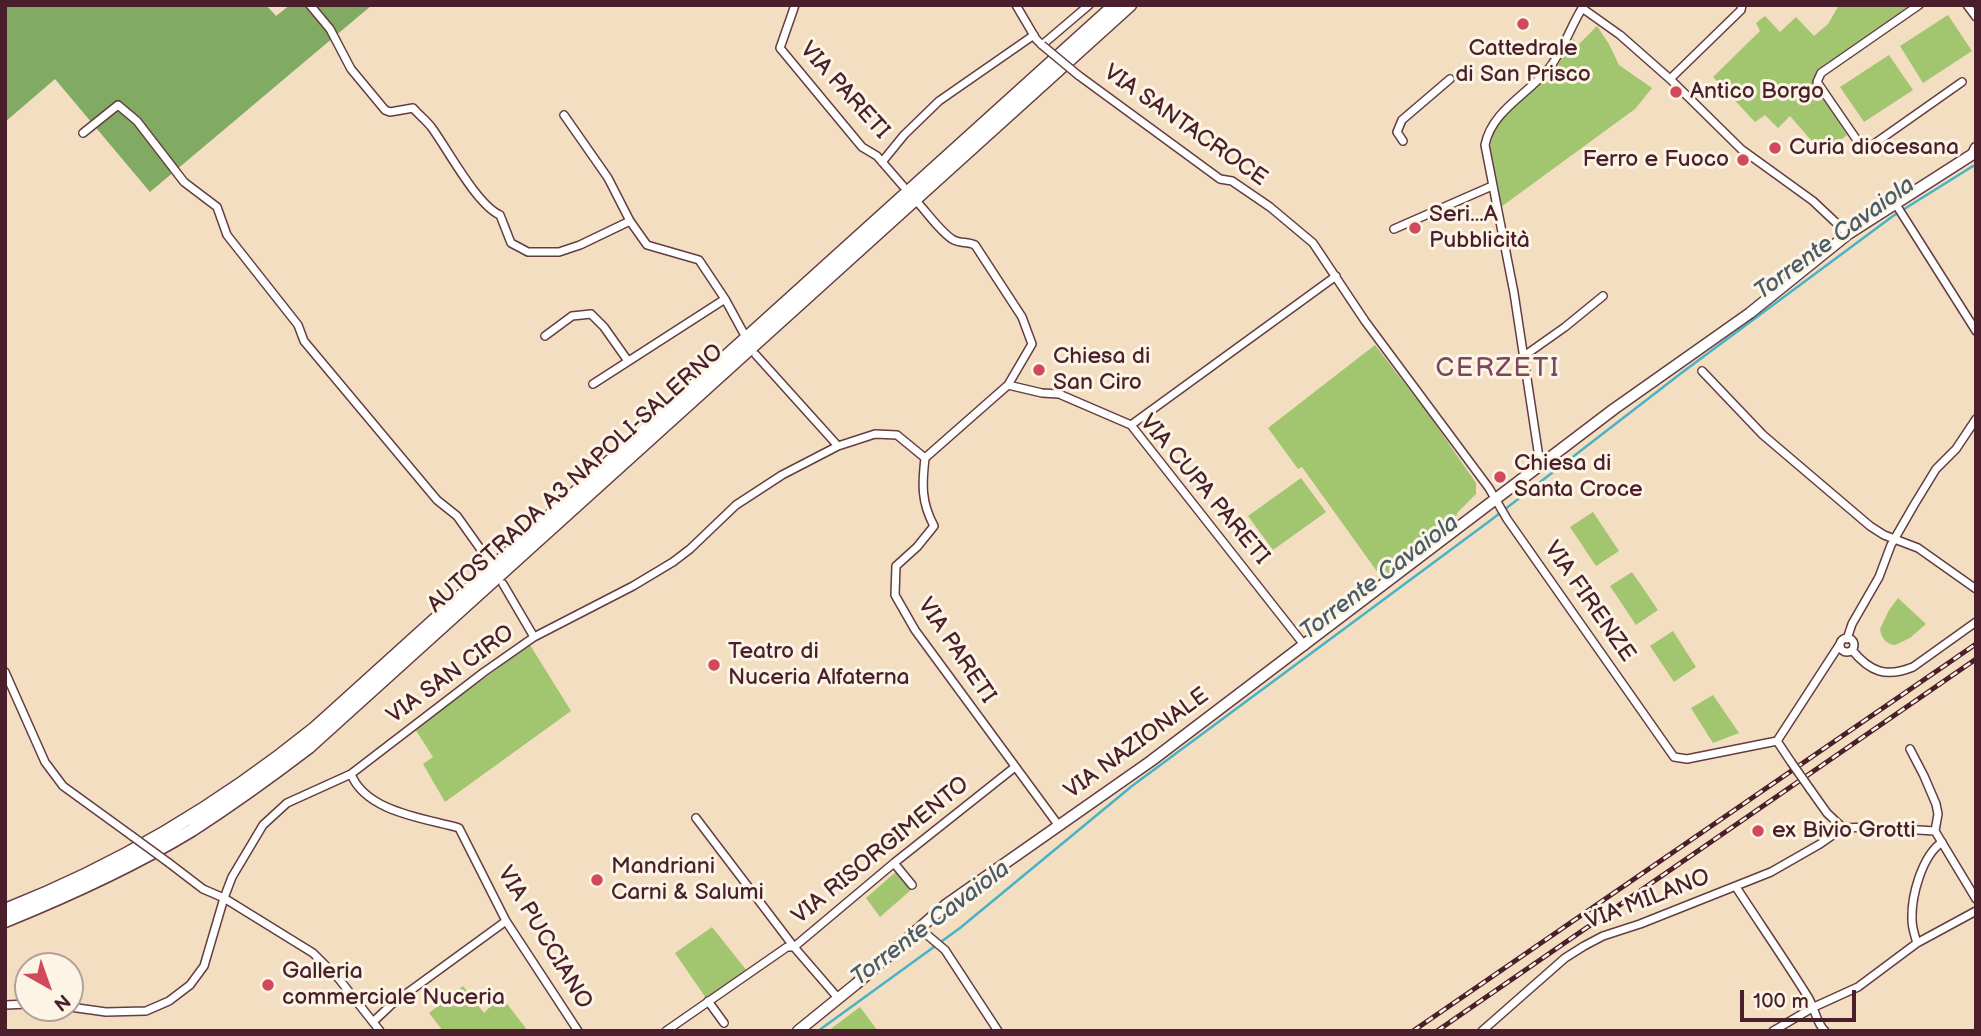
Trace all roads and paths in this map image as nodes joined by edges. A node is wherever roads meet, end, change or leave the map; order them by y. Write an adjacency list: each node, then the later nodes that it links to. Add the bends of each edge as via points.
1 (310, 5): 26 (street, via 330,29 351,69 385,110 413,108 430,125 476,192 500,215 511,243 528,252 559,252)
2 (795, 5): 21 (street, VIA PARETI, via 780,48 862,147)
3 (1016, 5): 12 (street, VIA SANTACROCE)
4 (1089, 5): 13 (street)
5 (1115, 5): 70 (highway, AUTOSTRADA A3 NAPOLI-SALERNO, via 306,735 176,828)
6 (1130, 5): 72 (highway, AUTOSTRADA A3 NAPOLI-SALERNO, via 309,747 254,789 165,845)
7 (1742, 5): 15 (street)
8 (1919, 5): 16 (street, via 1821,73 1817,82 1861,146 1871,146)
9 (1967, 5): 11 (street)
10 (1583, 7): 15 (street); 23 (street, via 1550,66 1489,130 1485,145)
11 (1976, 17)
12 (1034, 35): 13 (street, VIA SANTACROCE); 21 (street, VIA PARETI, via 939,101)
13 (1042, 45): 29 (street, VIA SANTACROCE, bridge, via 1220,178 1233,181 1270,207 1312,243)
14 (1450, 79): 19 (street, via 1402,120 1397,132)
15 (1670, 79): 28 (street, via 1737,145 1813,201)
16 (1962, 82)
17 (564, 115): 26 (street, via 608,178)
18 (83, 133): 48 (street, via 118,105 136,121 184,183 217,207 227,235 298,325 304,341 437,500 457,516)
19 (1404, 141)
20 (1975, 152): 25 (main road, VIA NAZIONALE)
21 (882, 162): 22 (street, VIA PARETI)
22 (903, 186)
23 (1492, 186): 27 (street); 36 (street)
24 (919, 204): 40 (street, via 950,238 975,245 1022,317 1032,344)
25 (1896, 205): 28 (main road, VIA NAZIONALE); 32 (street)
26 (629, 221): 31 (street, via 647,245 699,260)
27 (1394, 229)
28 (1848, 234): 45 (main road, VIA NAZIONALE, via 1751,313)
29 (1336, 276): 42 (street); 46 (street, VIA SANTACROCE)
30 (1603, 296): 36 (street)
31 (725, 299): 33 (street); 37 (street)
32 (1976, 331)
33 (743, 332)
34 (545, 336): 37 (street, via 572,316 592,314)
35 (756, 355): 43 (street)
36 (1524, 356): 45 (street)
37 (628, 361): 39 (street)
38 (1702, 371): 47 (street, via 1763,435 1870,526)
39 (593, 384)
40 (1008, 385): 42 (street, VIA CUPA PARETI, via 1059,394); 44 (street)
41 (1976, 419): 47 (street, via 1929,480)
42 (1131, 425): 53 (street, VIA CUPA PARETI)
43 (838, 446): 44 (street, VIA SAN CIRO, via 875,434 897,435); 52 (street, VIA SAN CIRO, via 736,505 673,562)
44 (925, 458): 58 (street, VIA PARETI, via 922,487 934,526 896,566 895,595 915,630)
45 (1540, 464): 46 (main road, VIA NAZIONALE)
46 (1499, 499): 53 (main road, VIA NAZIONALE); 56 (street, VIA FIRENZE, via 1507,519 1674,757 1687,760)
47 (1895, 538): 50 (street, via 1918,548); 54 (street, via 1852,624)
48 (489, 561)
49 (503, 584): 52 (street)
50 (1976, 589)
51 (1976, 622): 54 (street, via 1902,671 1880,672)
52 (534, 638): 59 (street, VIA SAN CIRO)
53 (1305, 646): 61 (main road, VIA NAZIONALE)
54 (1846, 646): 56 (street, via 1827,665)
55 (5, 672): 68 (street, bridge, via 45,762 63,786 203,889)
56 (1777, 741): 62 (street, bridge, via 1827,813)
57 (1910, 749): 63 (street, via 1936,804)
58 (1015, 767): 61 (street, VIA PARETI); 65 (street, VIA RISORGIMENTO)
59 (351, 774): 68 (street, VIA SAN CIRO, via 286,803 263,825); 73 (street, VIA PUCCIANO, via 356,786 386,808 459,828)
60 (696, 818): 76 (street)
61 (1059, 826): 74 (main road, VIA NAZIONALE, via 947,904)
62 (1843, 828): 63 (street); 67 (street, VIA MILANO)
63 (1935, 831): 64 (street)
64 (1942, 842): 69 (street); 75 (street, via 1927,858 1914,898 1912,922)
65 (894, 863): 66 (street); 76 (street, VIA RISORGIMENTO)
66 (912, 885)
67 (1736, 887): 79 (street); 88 (street, VIA MILANO, via 1584,946)
68 (224, 898): 80 (street, VIA SAN CIRO, via 205,966 190,985 146,1011); 81 (street, via 313,953)
69 (1976, 898)
70 (5, 910)
71 (1976, 911): 75 (street)
72 (5, 921)
73 (506, 921): 81 (street); 84 (street, VIA PUCCIANO)
74 (923, 932): 77 (main road, VIA NAZIONALE); 87 (street, via 945,950)
75 (1917, 943): 79 (street, via 1858,987)
76 (794, 947): 77 (street); 78 (street, VIA RISORGIMENTO, via 787,947)
77 (838, 998): 86 (main road, VIA NAZIONALE)
78 (708, 1001): 82 (street); 85 (street, VIA RISORGIMENTO)
79 (1814, 1007): 89 (street); 90 (street)
80 (84, 1009)
81 (374, 1021): 83 (street)
82 (724, 1023)
83 (380, 1031)
84 (578, 1031)
85 (666, 1031)
86 (798, 1031)
87 (998, 1031)
88 (1482, 1031)
89 (1773, 1031)
90 (1825, 1031)

